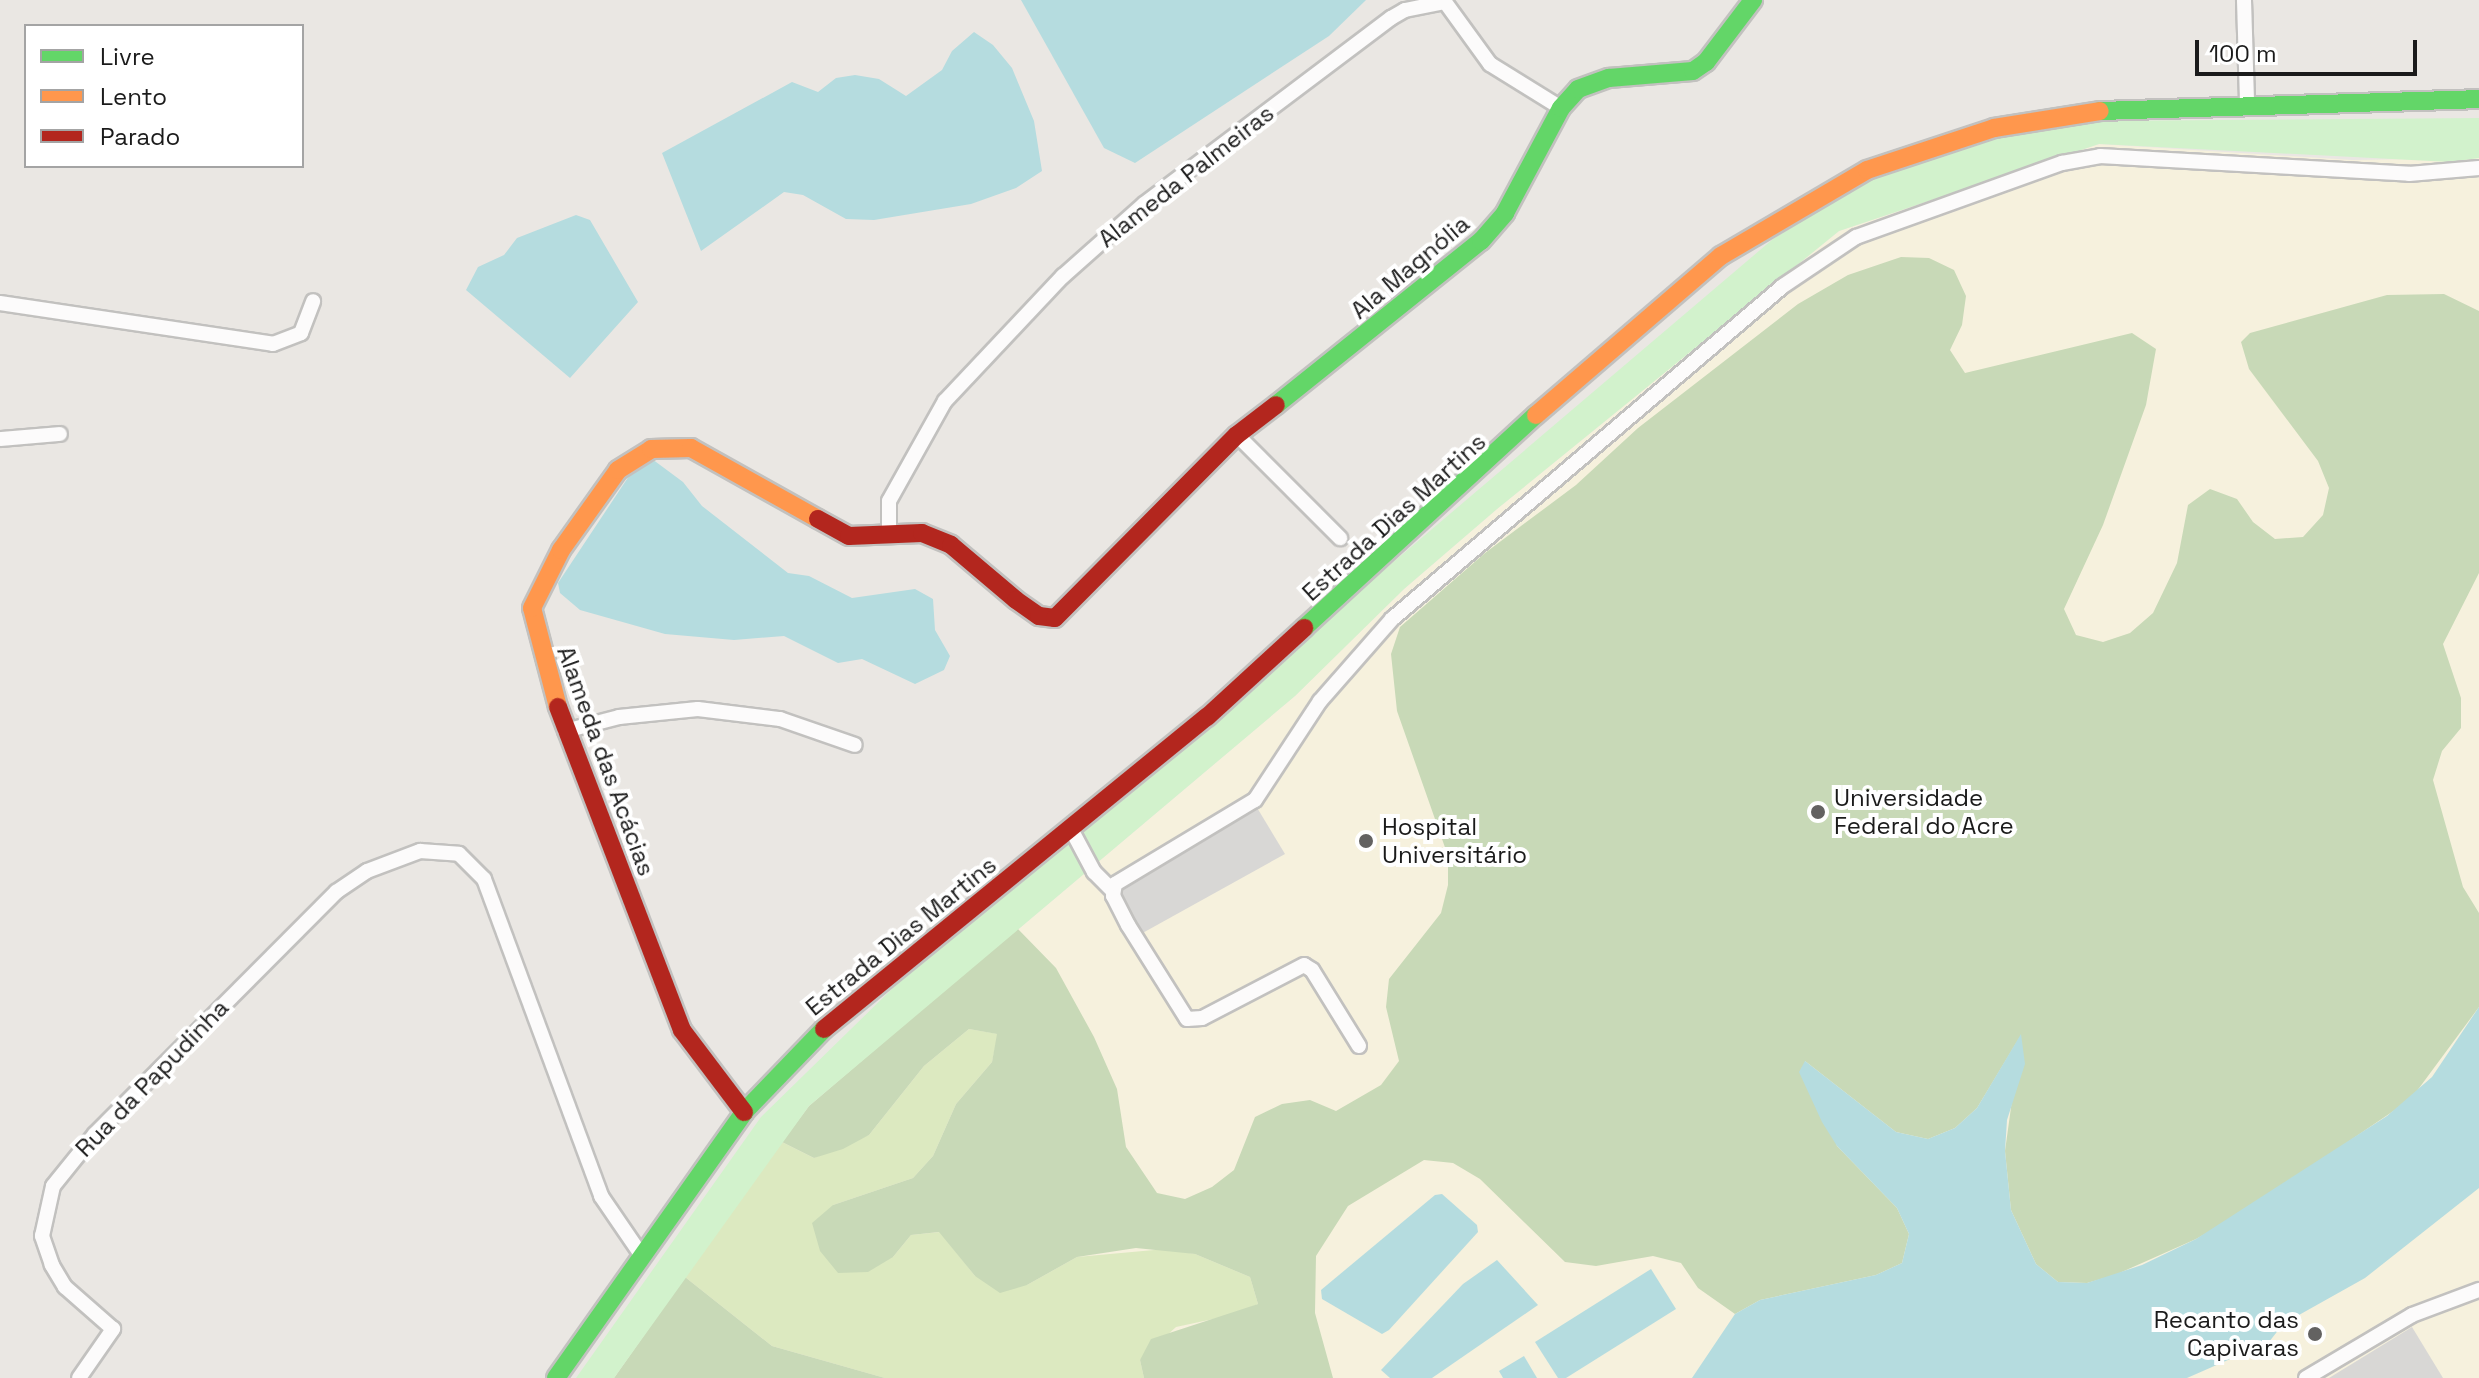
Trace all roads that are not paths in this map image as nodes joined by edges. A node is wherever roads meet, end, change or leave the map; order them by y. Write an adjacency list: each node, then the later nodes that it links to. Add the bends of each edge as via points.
1 (1753, 0): 6 (street, Ala Magnólia, via 1706,62 1693,71 1609,78 1578,89)
2 (2244, 0): 5 (street)
3 (1447, 1): 6 (street, Alameda Palmeiras, via 1490,64); 13 (street, Alameda Palmeiras, via 1391,18 1144,204 1063,276 945,401 889,501)
4 (2479, 99): 5 (street, Estrada Dias Martins)
5 (2247, 103): 18 (street, Estrada Dias Martins, via 2112,109 1994,128 1913,151 1768,225 1690,278 1328,610)
6 (1561, 108): 11 (street, Ala Magnólia, via 1505,213 1458,263)
7 (2479, 168): 19 (street, via 2409,174 2100,156 2062,163 1856,237 1783,286 1392,619 1320,701 1255,800)
8 (313, 301): 9 (street, via 301,333 273,344)
9 (0, 303)
10 (60, 434): 12 (street)
11 (1237, 435): 14 (street); 15 (street, Ala Magnólia)
12 (0, 439)
13 (889, 532): 15 (street, Alameda das Acácias, via 922,533 951,545 1039,616 1055,618); 16 (street, Alameda das Acácias, via 849,536 832,529 691,448 651,449 634,458 618,470 561,550 532,608)
14 (1340, 538)
15 (1082, 596)
16 (565, 731): 17 (street, via 619,717 698,709 780,719); 21 (street, Alameda das Acácias, via 682,1030)
17 (855, 745)
18 (1071, 829): 19 (street, via 1094,872); 21 (street, Estrada Dias Martins, via 862,995)
19 (1112, 890): 20 (street, via 1187,1019 1202,1018 1304,965)
20 (1359, 1046)
21 (744, 1112): 22 (street, Estrada Dias Martins)
22 (640, 1253): 24 (street, Rua da Papudinha, via 601,1196 484,879 459,854 441,850 394,858 336,892 95,1134 53,1186 42,1236 52,1265 65,1287 113,1329); 25 (street, Estrada Dias Martins)
23 (2479, 1290): 26 (street, via 2412,1315)
24 (79, 1378)
25 (556, 1378)
26 (2306, 1378)

